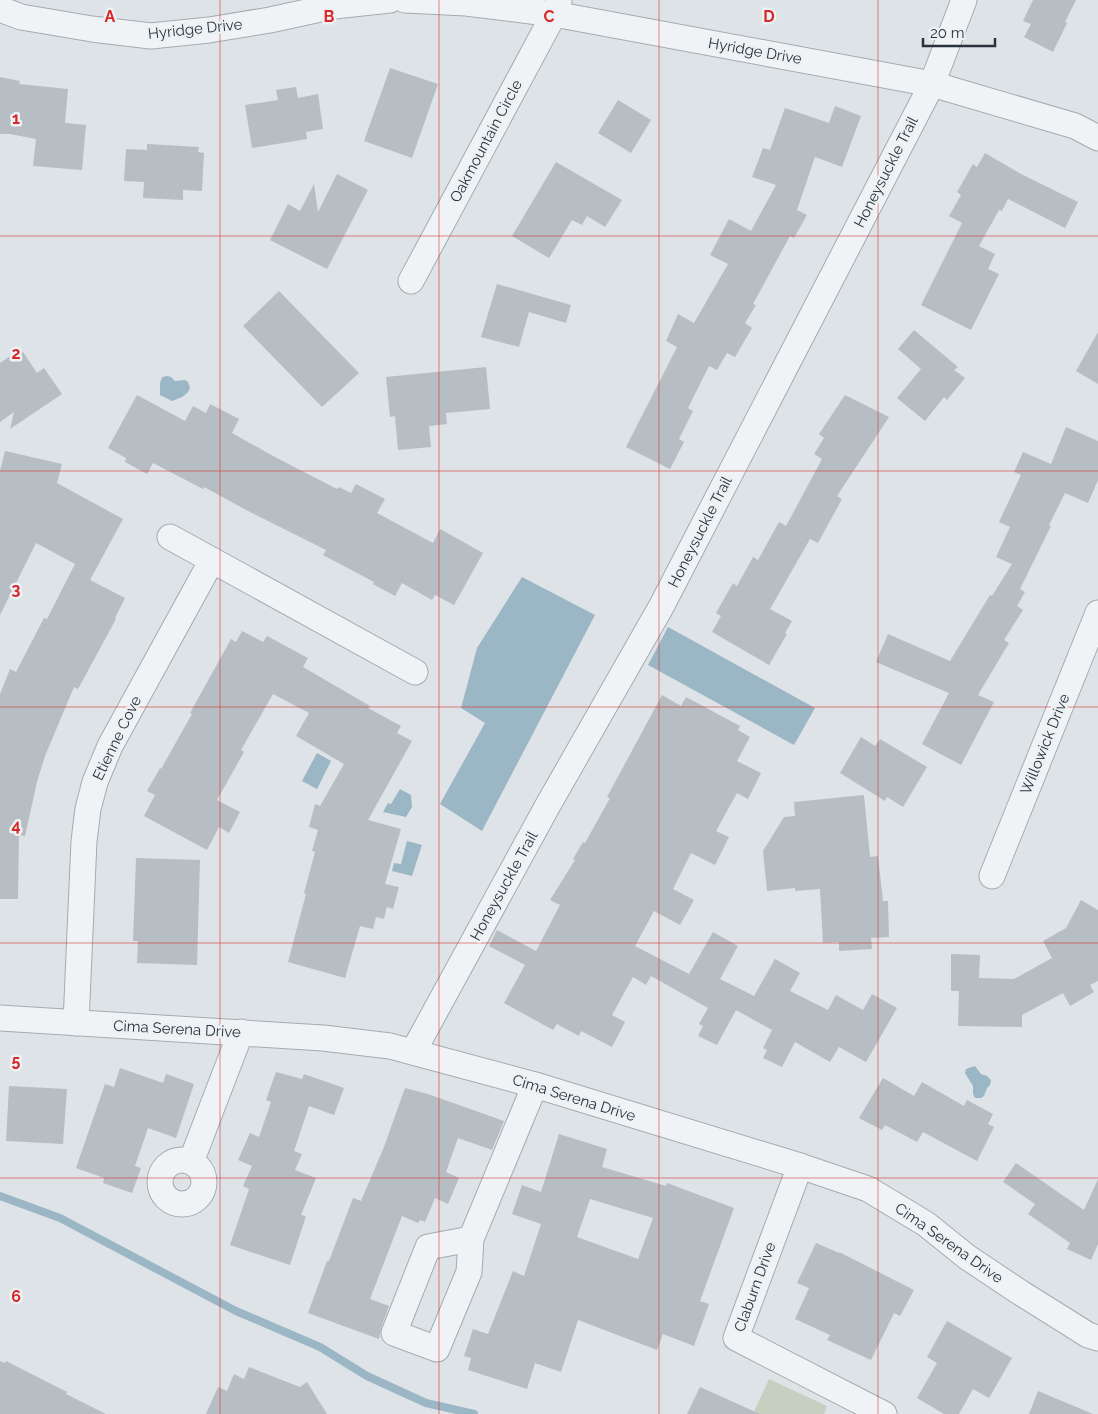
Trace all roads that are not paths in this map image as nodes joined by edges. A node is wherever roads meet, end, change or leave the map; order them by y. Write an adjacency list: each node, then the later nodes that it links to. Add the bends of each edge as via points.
1 (390, 0): 5 (street, Hyridge Drive, via 334,6 209,30 151,36 39,20)
2 (405, 0): 4 (street, Hyridge Drive)
3 (964, 0): 6 (street, Honeysuckle Trail)
4 (557, 7): 6 (street, Hyridge Drive); 8 (street, Oakmountain Circle)
5 (0, 10)
6 (932, 84): 7 (street, Hyridge Drive, via 1075,126); 17 (street, Honeysuckle Trail, via 660,607)
7 (1098, 138)
8 (411, 281)
9 (170, 537): 10 (street)
10 (212, 560): 12 (street); 15 (street, Etienne Cove, via 110,746 95,782 84,841)
11 (1098, 613): 13 (street, Willowick Drive)
12 (415, 672)
13 (992, 876)
14 (0, 1018): 15 (street, Cima Serena Drive)
15 (76, 1023): 16 (street, Cima Serena Drive)
16 (240, 1032): 17 (street, Cima Serena Drive, via 323,1038); 19 (street)
17 (413, 1052): 18 (street, Cima Serena Drive)
18 (534, 1085): 20 (street, Cima Serena Drive); 21 (street)
19 (190, 1162)
20 (800, 1166): 22 (street, Cima Serena Drive, via 868,1189 926,1224 967,1257 1021,1292 1088,1335); 23 (street, Claburn Drive, via 736,1338)
21 (471, 1239)
22 (1098, 1338)
23 (884, 1414)

